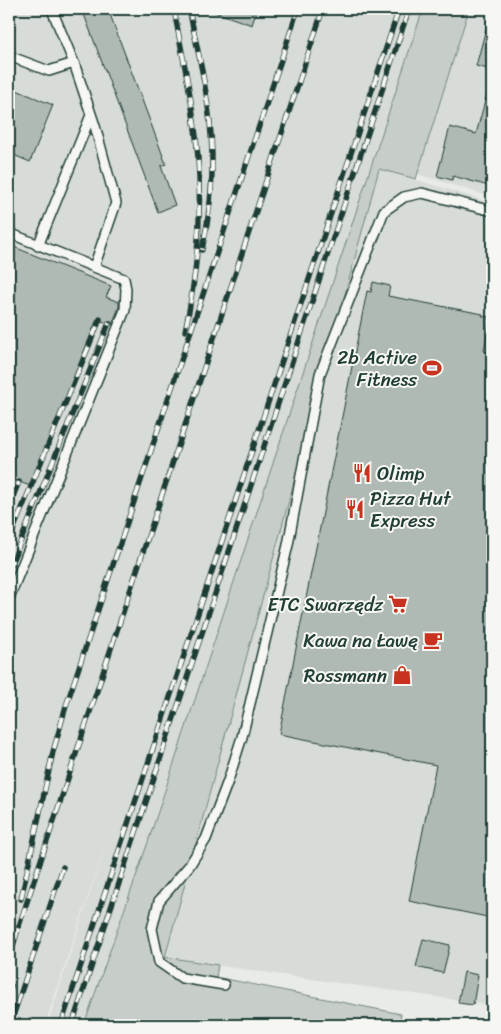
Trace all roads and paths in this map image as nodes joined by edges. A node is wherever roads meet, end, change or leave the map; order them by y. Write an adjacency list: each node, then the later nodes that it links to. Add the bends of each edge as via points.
1 (50, 9): 3 (lane)
2 (9, 56): 3 (lane, via 49,71)
3 (74, 63): 4 (lane)
4 (91, 114): 7 (lane); 8 (lane, via 116,203)
5 (492, 211): 10 (lane, via 422,193 404,197 384,211 320,374 288,545 242,737 206,839 189,866 159,901 152,929 159,962 182,978)
6 (9, 233): 7 (lane)
7 (38, 246): 8 (lane)
8 (94, 267): 9 (lane, via 124,279 125,310)
9 (9, 598)
10 (224, 985)

